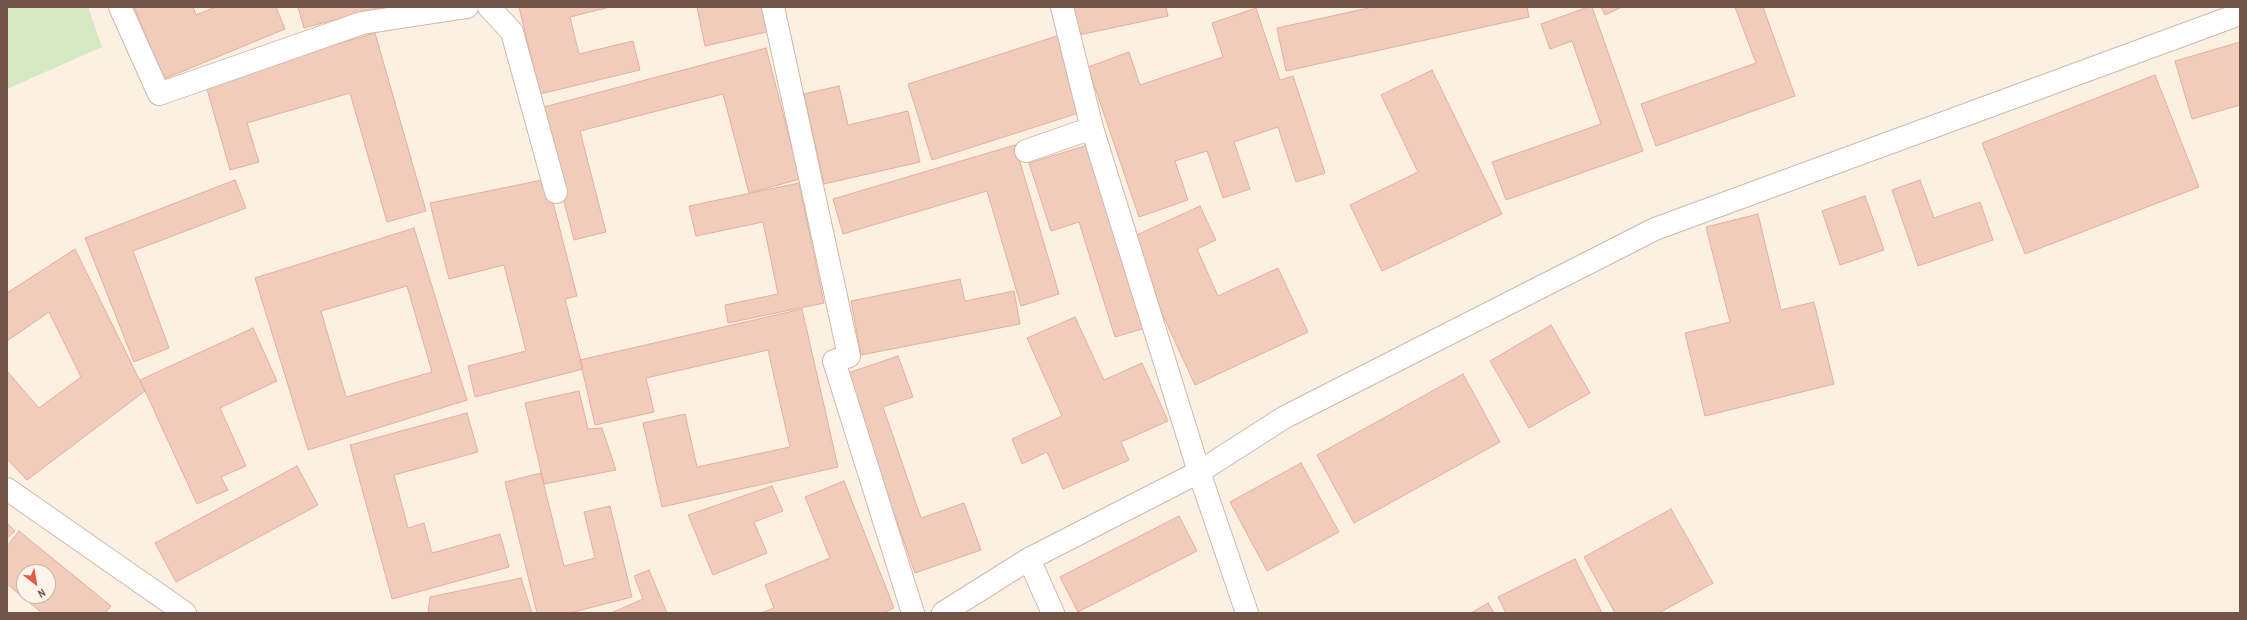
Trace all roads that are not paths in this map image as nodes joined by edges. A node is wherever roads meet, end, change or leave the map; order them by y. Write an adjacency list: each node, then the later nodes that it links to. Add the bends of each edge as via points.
1 (120, 7): 2 (street, via 159,94 362,23)
2 (467, 7)
3 (489, 7): 9 (street, via 512,32)
4 (773, 7): 14 (street, via 849,356 834,361)
5 (1062, 7): 7 (street)
6 (2240, 14): 10 (street, via 1654,229 1285,417)
7 (1092, 128): 8 (street); 10 (street)
8 (1026, 151)
9 (556, 192)
10 (1199, 472): 12 (street); 17 (street)
11 (7, 489): 13 (street)
12 (1029, 559): 15 (street); 16 (street)
13 (185, 613)
14 (913, 613)
15 (943, 613)
16 (1053, 613)
17 (1247, 613)

